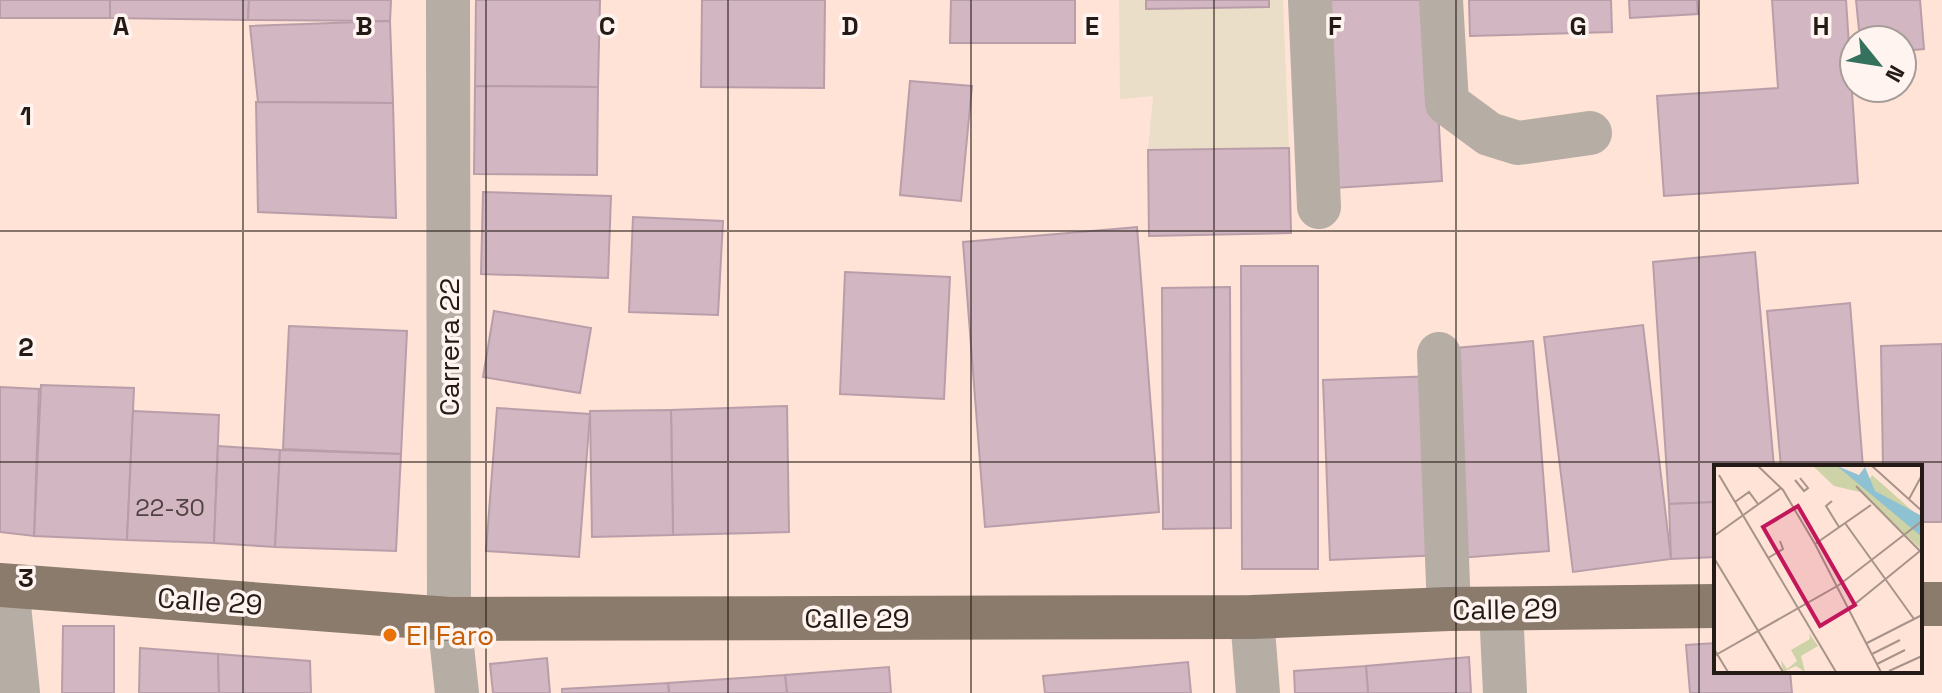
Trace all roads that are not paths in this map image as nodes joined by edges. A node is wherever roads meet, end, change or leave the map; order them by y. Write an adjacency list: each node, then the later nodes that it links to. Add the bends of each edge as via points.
1 (448, 0): 12 (street, Carrera 22)
2 (1310, 0): 5 (street)
3 (1441, 0): 4 (street, via 1447,103 1489,134 1518,143)
4 (1590, 133)
5 (1319, 207)
6 (1439, 354): 9 (street)
7 (3, 586): 12 (main road, Calle 29); 13 (street)
8 (1714, 606): 10 (main road, Calle 29)
9 (1449, 609): 10 (main road, Calle 29); 11 (main road, Calle 29)
10 (1501, 609): 16 (street)
11 (1252, 617): 12 (main road, Calle 29); 15 (street)
12 (449, 619): 14 (street, Carrera 22)
13 (18, 693)
14 (457, 693)
15 (1258, 693)
16 (1505, 693)

